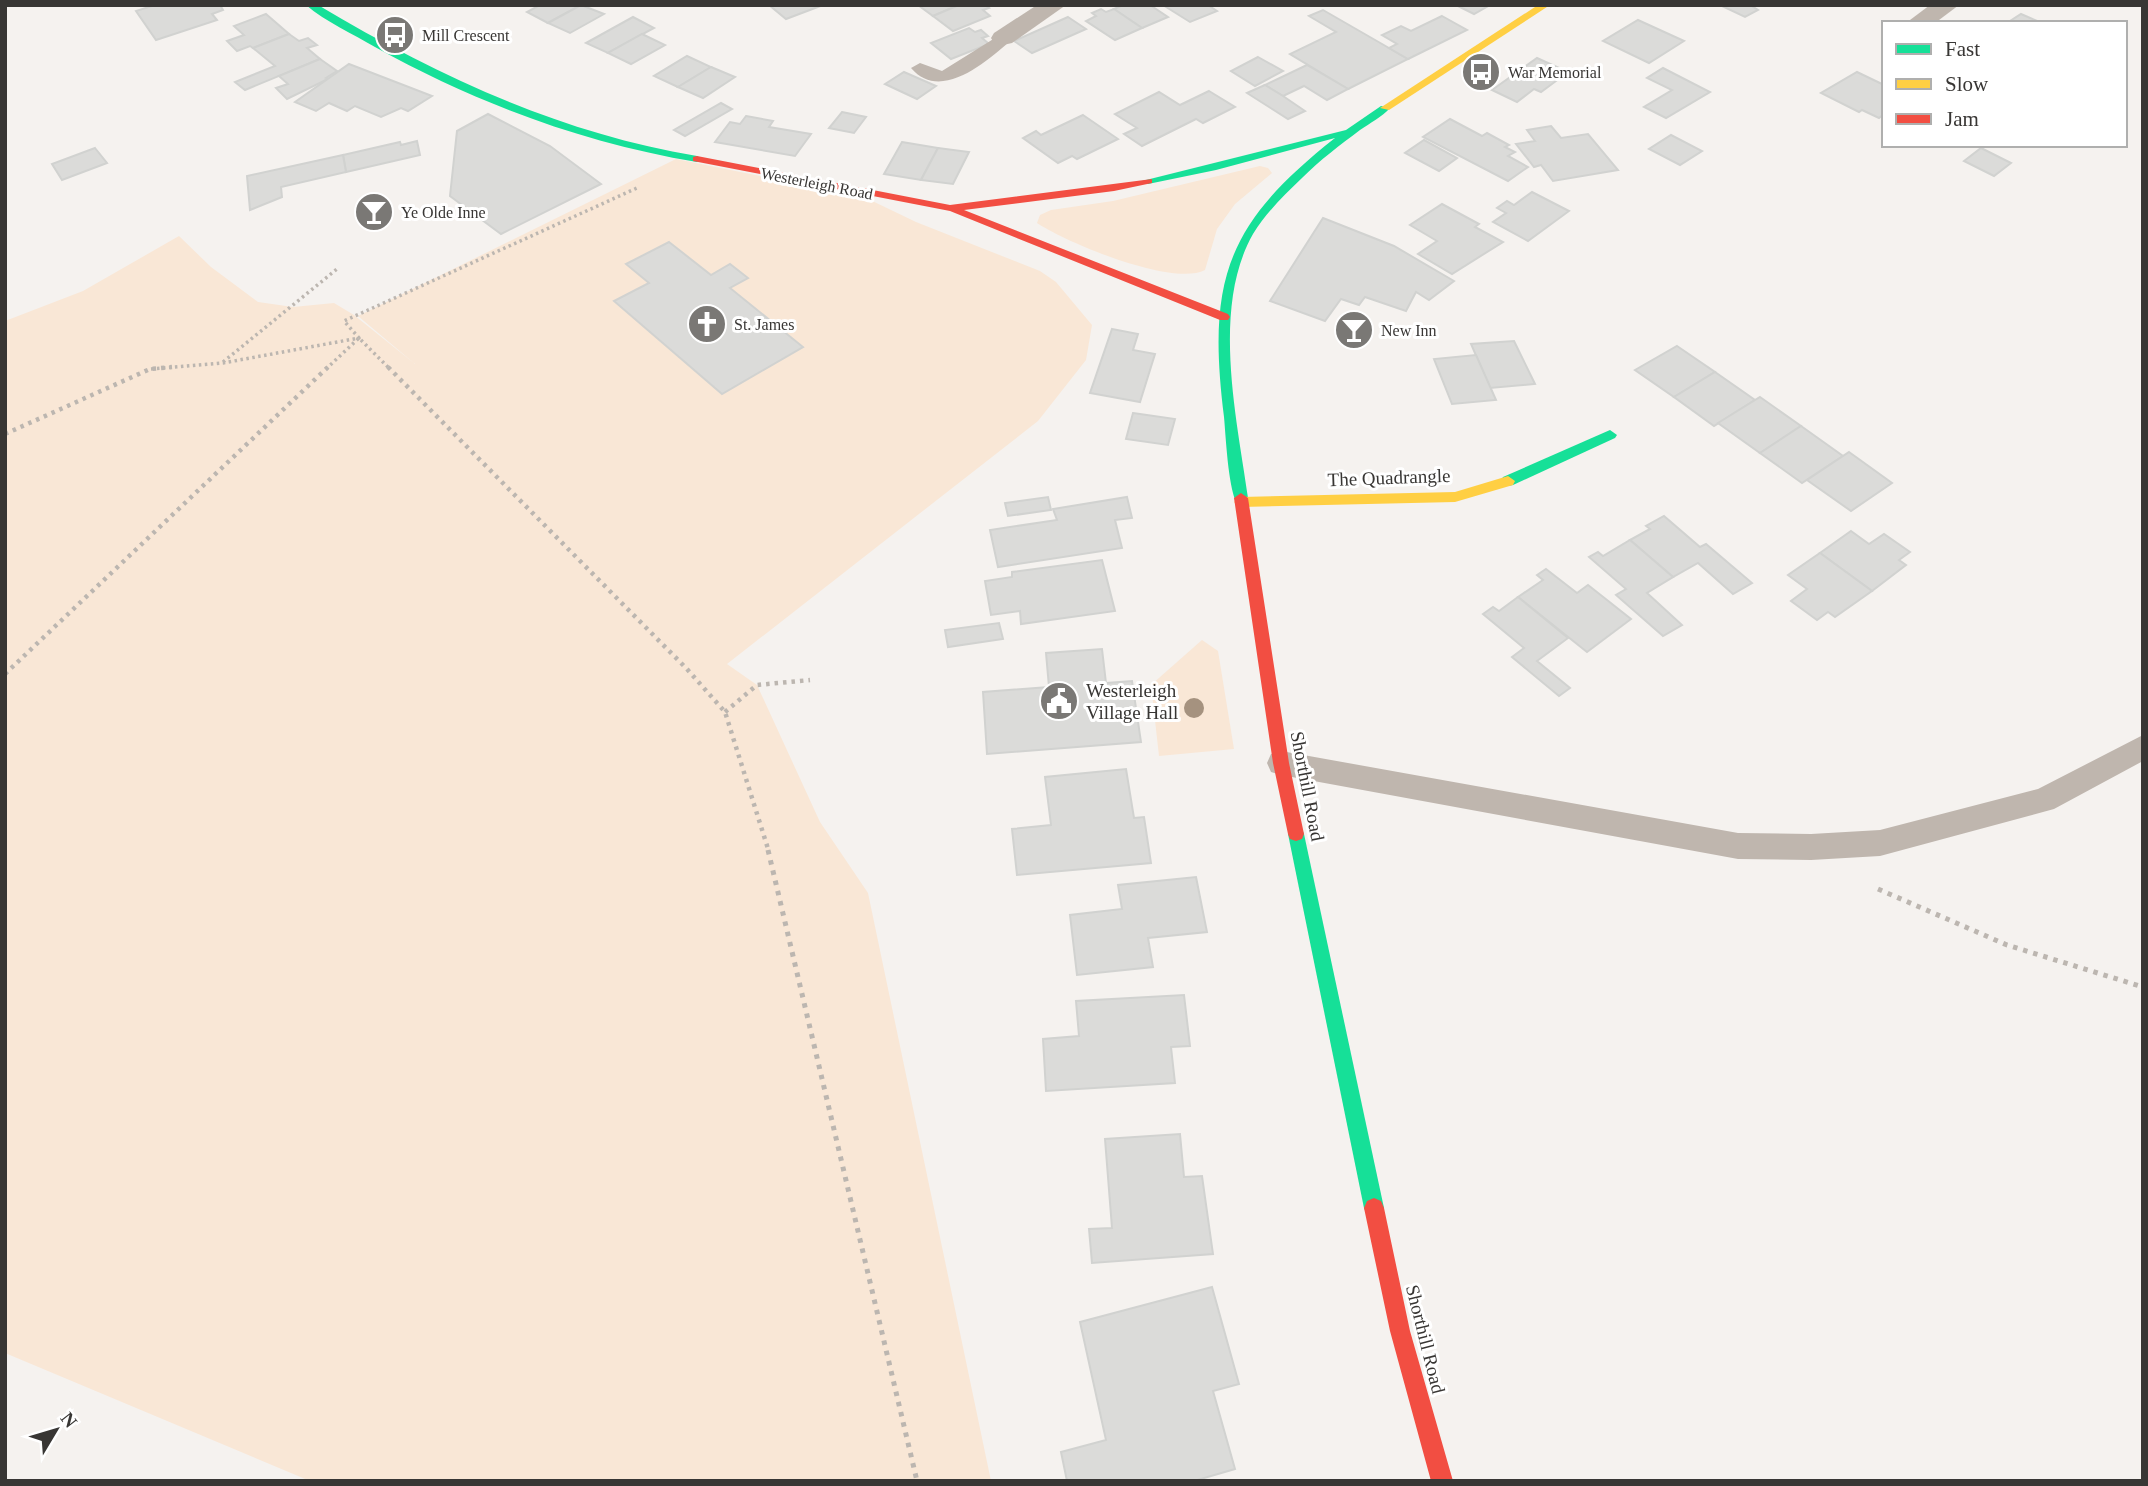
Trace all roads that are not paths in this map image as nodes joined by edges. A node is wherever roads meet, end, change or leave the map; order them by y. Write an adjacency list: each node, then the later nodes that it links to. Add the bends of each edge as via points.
1 (311, 5): 10 (street, Westerleigh Road, via 375,44 540,118 623,145)
2 (1012, 5): 5 (street)
3 (1545, 5): 9 (street)
4 (1947, 5): 6 (street)
5 (1046, 11): 7 (street)
6 (1921, 21)
7 (1003, 38): 8 (lane, via 943,78)
8 (920, 68)
9 (1348, 132): 10 (street, Westerleigh Road, via 1114,188); 11 (street, Shorthill Road, via 1268,205 1238,253)
10 (950, 208): 11 (street)
11 (1224, 317): 13 (street, Shorthill Road)
12 (1610, 435): 13 (street, The Quadrangle, via 1516,478 1455,497)
13 (1241, 502): 15 (street, Shorthill Road)
14 (2143, 747): 15 (lane, via 2044,800 1880,843 1811,846 1738,846)
15 (1281, 763): 16 (street, Shorthill Road, via 1400,1331)
16 (1442, 1481)

